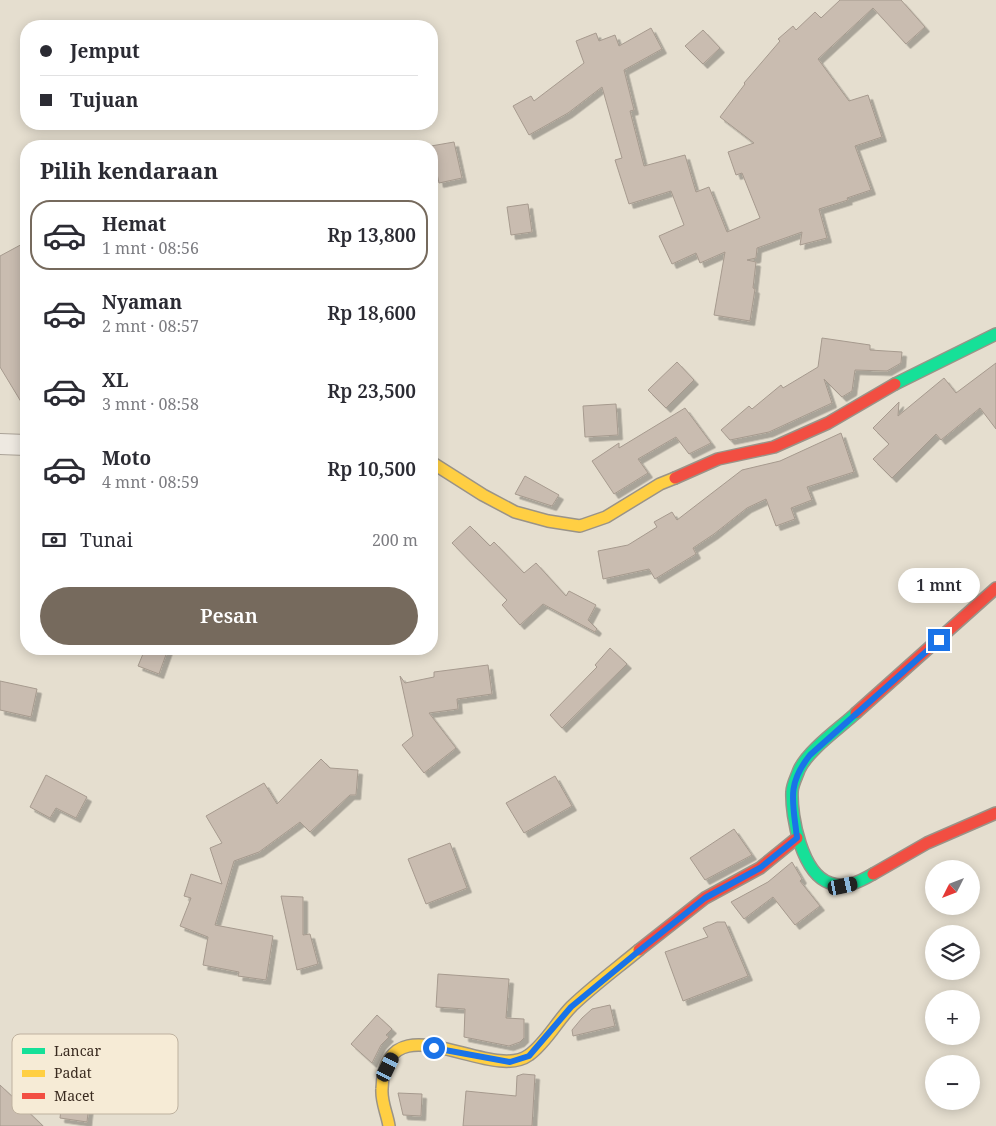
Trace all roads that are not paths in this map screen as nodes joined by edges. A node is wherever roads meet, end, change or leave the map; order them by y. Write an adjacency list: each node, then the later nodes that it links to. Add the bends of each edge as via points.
1 (996, 334): 4 (street, via 898,382 828,423 774,447 718,459 660,484 606,517 580,526 548,522 516,512)
2 (0, 444): 3 (street)
3 (20, 445)
4 (438, 466)
5 (996, 588): 7 (street, via 810,755 800,768 792,790)
6 (996, 813): 7 (street, via 927,843 856,884 843,886 828,883 816,873)
7 (797, 838): 8 (street, via 760,868 705,898 640,950 571,1007 529,1056 510,1062 415,1044 402,1046 392,1057 383,1077 382,1095)
8 (389, 1126)

